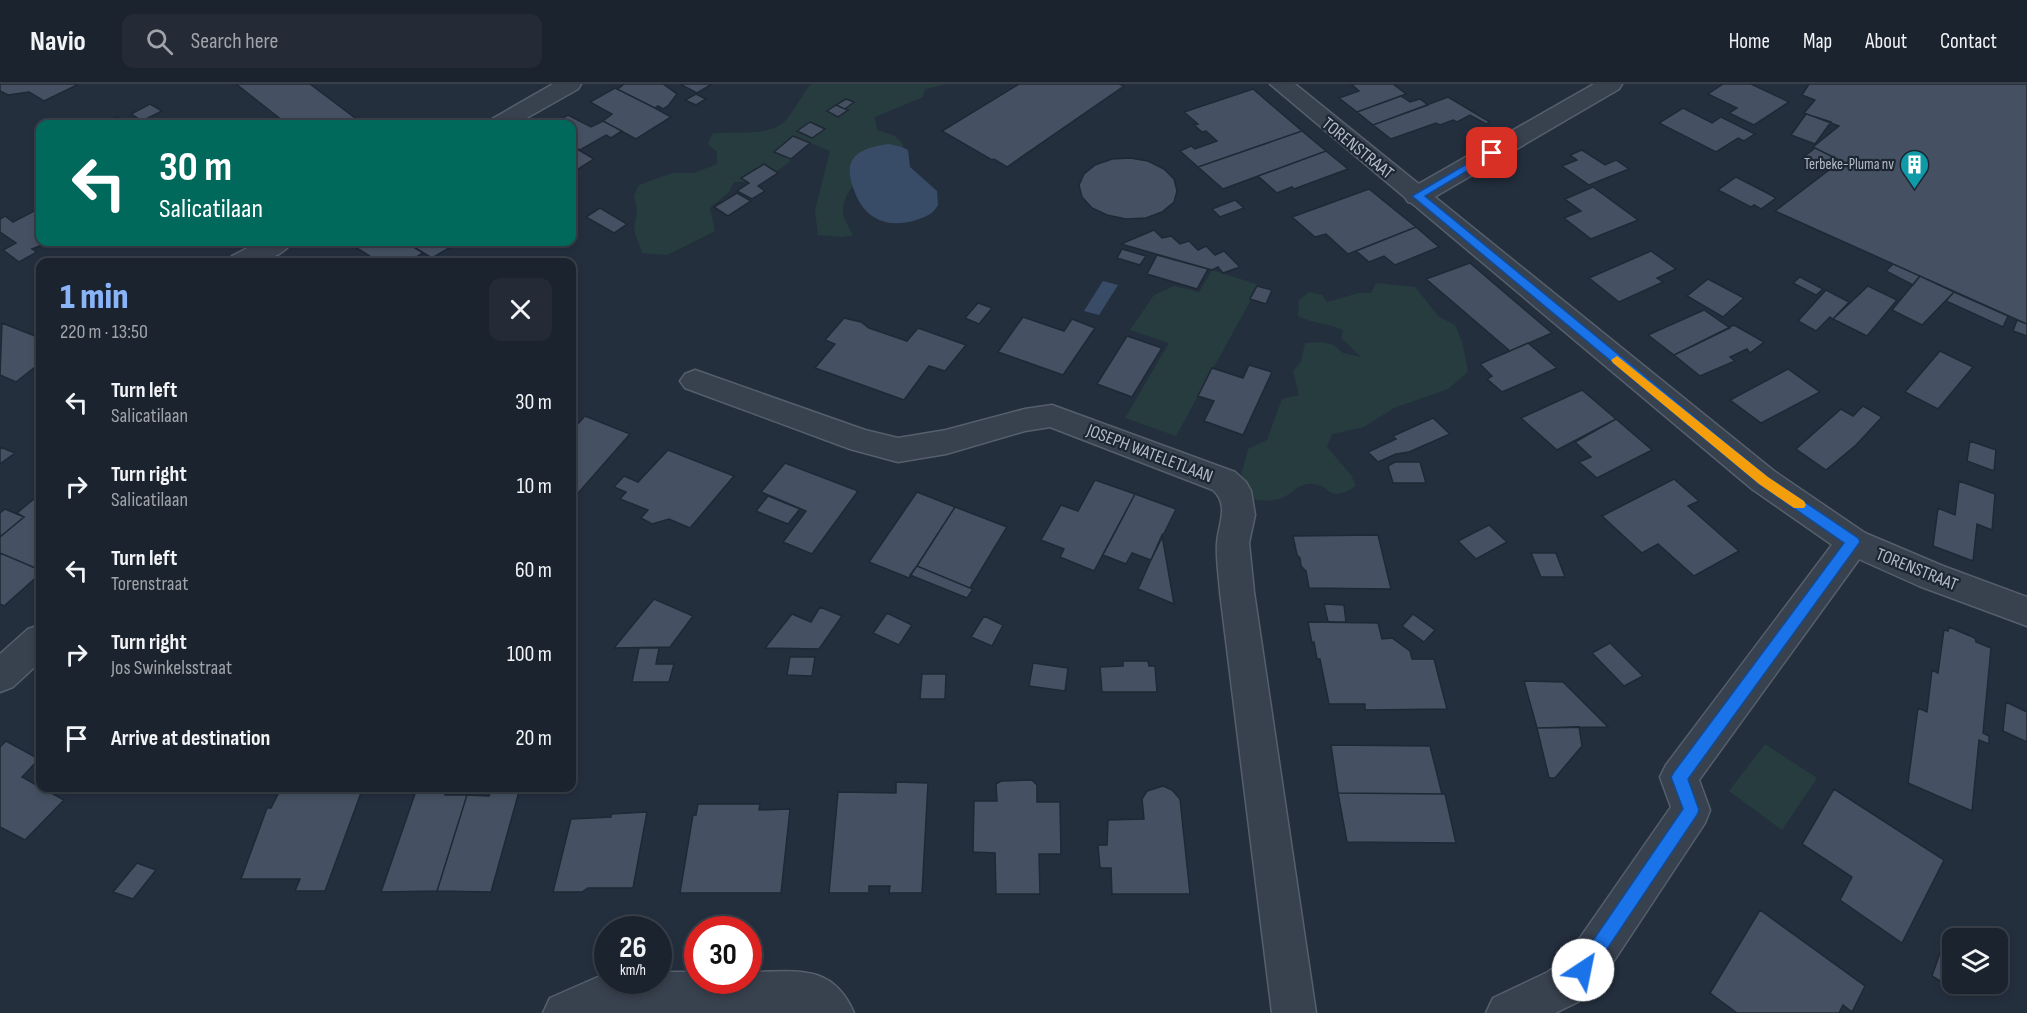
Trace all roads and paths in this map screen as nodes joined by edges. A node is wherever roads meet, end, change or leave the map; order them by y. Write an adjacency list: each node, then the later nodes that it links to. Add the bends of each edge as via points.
1 (570, 84): 4 (street)
2 (1281, 84): 5 (street, TORENSTRAAT)
3 (1611, 84): 5 (street)
4 (507, 120)
5 (1418, 196): 9 (street, TORENSTRAAT, via 1764,480)
6 (271, 246): 7 (street)
7 (249, 258)
8 (695, 381): 15 (street, JOSEPH WATELETLAAN, via 861,441 898,450 1052,416 1224,481 1235,491 1239,515 1233,543 1237,592)
9 (1853, 542): 10 (street, TORENSTRAAT); 16 (street, via 1679,777 1691,810 1583,970 1563,987)
10 (2027, 612)
11 (36, 644): 12 (street)
12 (0, 676)
13 (565, 1013): 14 (street, via 608,994 813,993)
14 (832, 1013)
15 (1294, 1013)
16 (1508, 1013)

